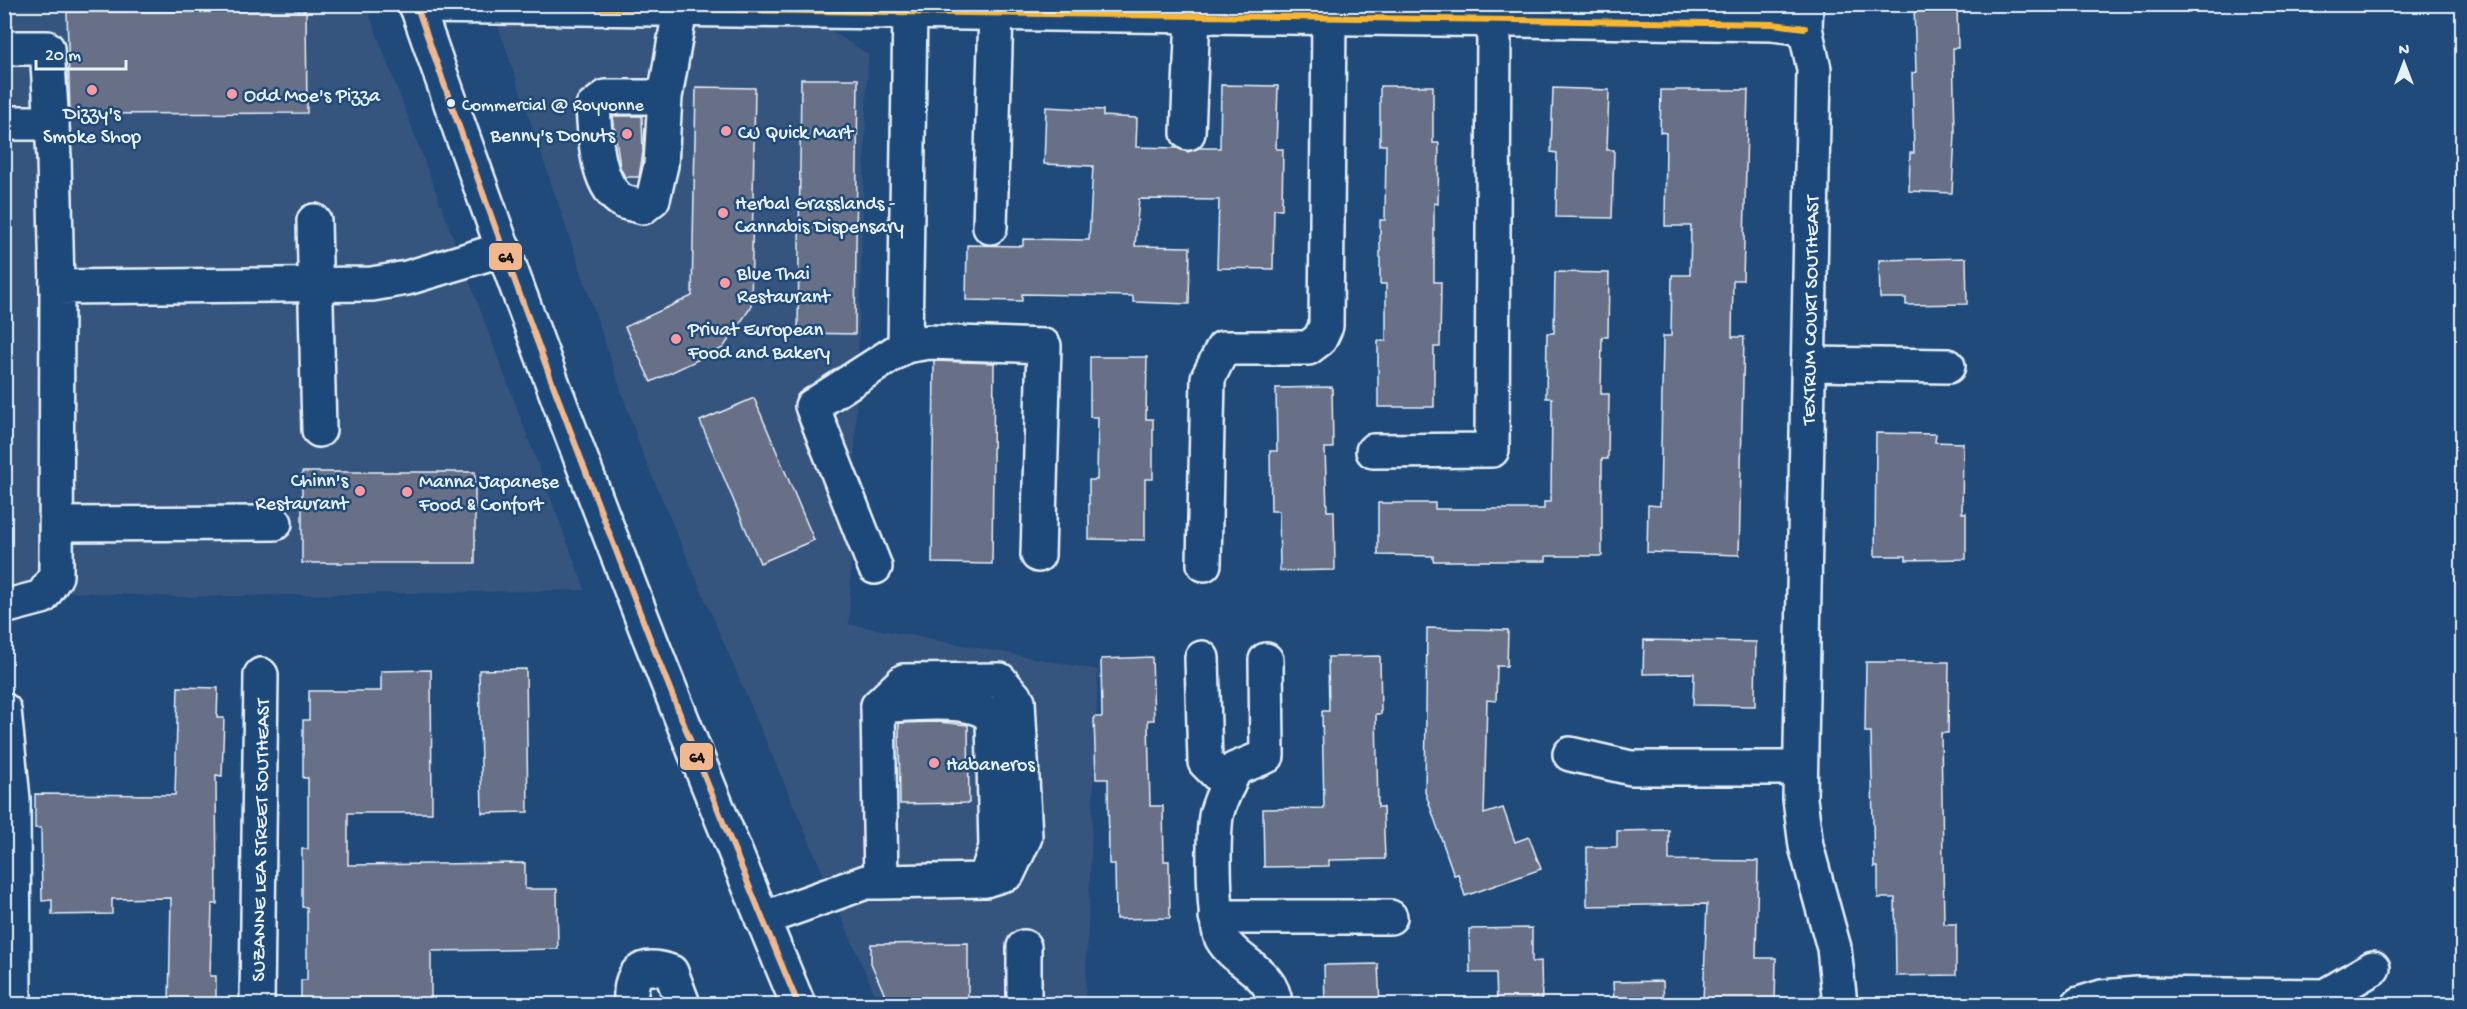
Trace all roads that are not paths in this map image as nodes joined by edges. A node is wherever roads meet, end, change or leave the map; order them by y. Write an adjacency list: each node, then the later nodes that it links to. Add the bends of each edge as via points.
1 (416, 5): 2 (street); 20 (street)
2 (681, 6): 3 (street); 14 (street)
3 (737, 6): 4 (street)
4 (926, 8): 6 (street); 23 (street)
5 (1084, 9): 6 (street); 9 (street)
6 (996, 10): 19 (street)
7 (1294, 11): 9 (street); 11 (street)
8 (1584, 13): 10 (street, via 1772,24); 12 (street)
9 (1193, 16): 17 (street)
10 (1805, 16): 24 (street, TEXTRUM COURT SOUTHEAST, via 1814,69)
11 (1329, 18): 12 (street); 31 (street, via 1326,326 1320,339 1308,348 1223,348 1208,378)
12 (1494, 20): 27 (street, via 1492,450)
13 (4, 48): 16 (street, via 47,48)
14 (665, 97)
15 (4, 123): 16 (street)
16 (52, 123): 22 (street)
17 (1188, 132)
18 (314, 221): 21 (street)
19 (990, 227)
20 (504, 249): 21 (street, via 407,278); 44 (street, via 621,566)
21 (315, 286): 22 (street); 26 (street)
22 (57, 287): 29 (street)
23 (905, 346): 30 (street, via 929,342 1044,346); 32 (street, via 812,406)
24 (1808, 364): 25 (street); 39 (street, TEXTRUM COURT SOUTHEAST)
25 (1948, 366)
26 (319, 430)
27 (1373, 451)
28 (275, 523): 29 (street)
29 (57, 524): 33 (street, via 56,576 42,597)
30 (1038, 555)
31 (1204, 564)
32 (875, 567)
33 (4, 607)
34 (1202, 658): 40 (street, via 1205,762)
35 (1266, 660): 40 (street, via 1267,756 1235,769)
36 (261, 675): 49 (street, SUZANNE LEA STREET SOUTHEAST)
37 (4, 710): 48 (street, via 13,800)
38 (1570, 754): 39 (street, via 1631,768)
39 (1799, 768): 55 (street, TEXTRUM COURT SOUTHEAST, via 1806,846 1834,948)
40 (1228, 785): 42 (street, via 1215,828)
41 (881, 882): 41 (street, via 985,880 1008,873 1025,837 1018,701 1000,680 904,681 878,706); 44 (street, via 866,882)
42 (1215, 917): 43 (street); 54 (street, via 1220,937 1268,982)
43 (1390, 917)
44 (762, 919): 52 (street)
45 (1024, 946): 53 (street)
46 (2373, 968): 47 (street)
47 (2325, 1000): 56 (street, via 2137,994)
48 (14, 1005)
49 (257, 1005)
50 (631, 1005): 51 (street, via 630,985 639,970 654,966 671,972)
51 (682, 1005)
52 (798, 1005)
53 (1024, 1005)
54 (1275, 1005)
55 (1840, 1005)
56 (2079, 1005)

